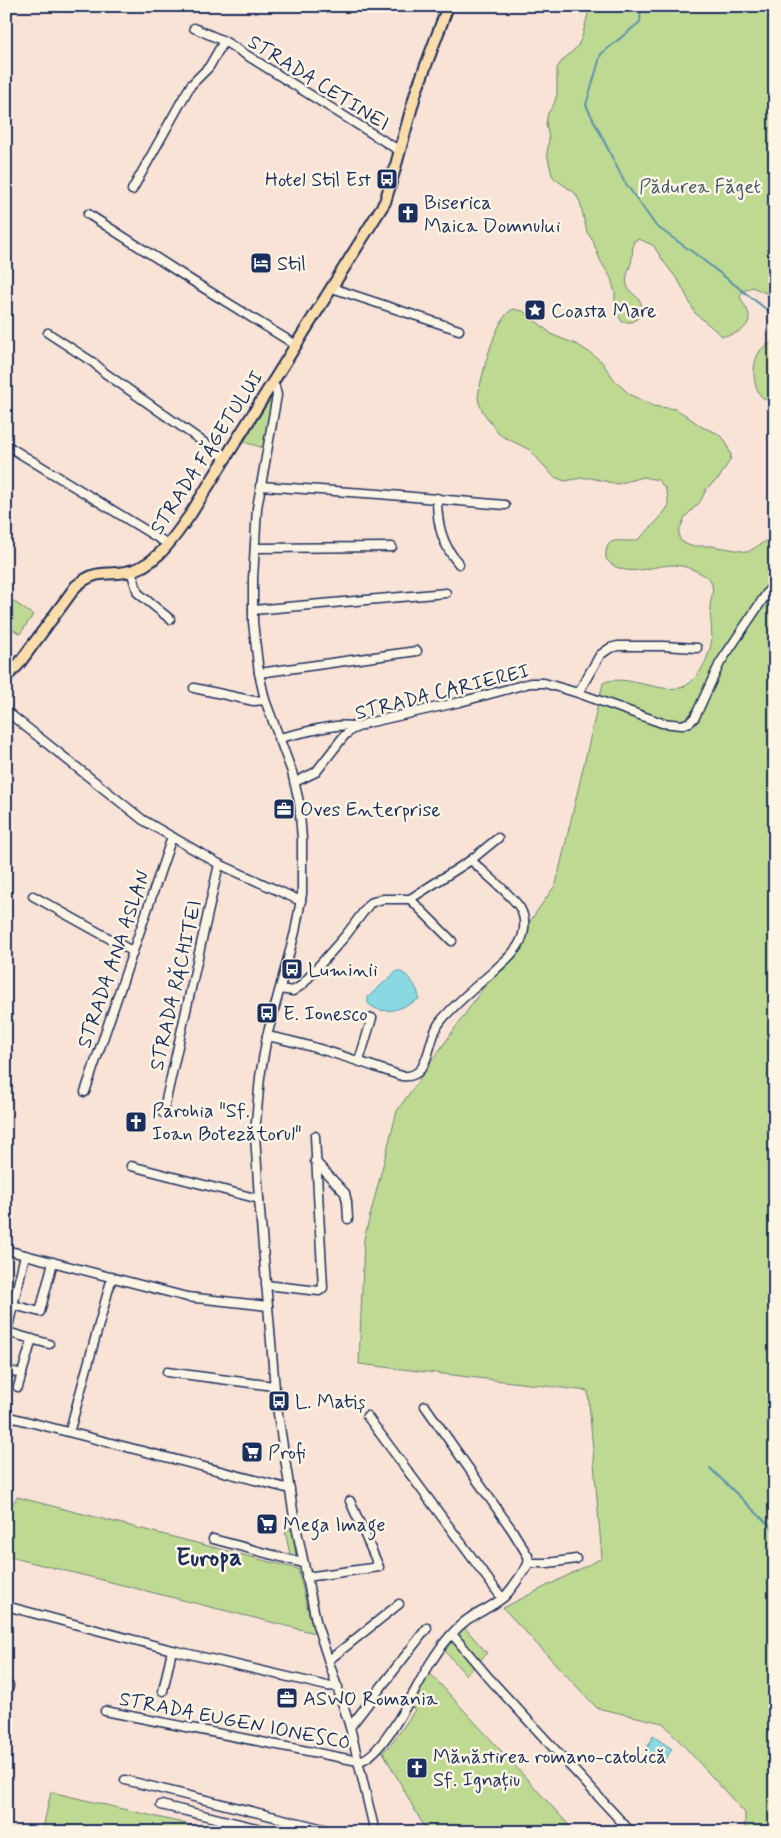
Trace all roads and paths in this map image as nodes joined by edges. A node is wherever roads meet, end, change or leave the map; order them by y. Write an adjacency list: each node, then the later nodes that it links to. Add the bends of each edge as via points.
1 (448, 6): 4 (main road, STRADA FĂGETULUI, via 416,92)
2 (194, 28): 3 (street, STRADA CETINEI)
3 (224, 41): 4 (street, STRADA CETINEI); 5 (street, via 209,67 191,85)
4 (400, 150): 7 (main road, STRADA FĂGETULUI, via 385,202)
5 (132, 190)
6 (88, 214): 10 (street)
7 (332, 288): 8 (street); 10 (main road, STRADA FĂGETULUI)
8 (459, 330)
9 (48, 333): 13 (street)
10 (296, 345): 11 (main road, STRADA FĂGETULUI)
11 (272, 384): 13 (main road, STRADA FĂGETULUI); 14 (street, STRADA EUGEN IONESCO, via 277,394)
12 (6, 445): 17 (street)
13 (226, 458): 17 (main road, STRADA FĂGETULUI)
14 (260, 486): 15 (street); 19 (street, STRADA EUGEN IONESCO)
15 (437, 498): 16 (street); 21 (street, via 437,517 443,539)
16 (504, 505)
17 (168, 544): 22 (main road, STRADA FĂGETULUI, via 152,561)
18 (392, 547): 19 (street)
19 (256, 548): 20 (street); 25 (street, STRADA EUGEN IONESCO)
20 (344, 552)
21 (459, 564)
22 (131, 571): 26 (street, via 138,593); 30 (main road, STRADA FĂGETULUI, via 88,576 76,586)
23 (775, 585): 32 (street, STRADA CARIEREI, via 720,663 690,722 662,724)
24 (446, 593): 25 (street)
25 (253, 610): 29 (street, STRADA EUGEN IONESCO)
26 (170, 619)
27 (696, 648): 32 (street, via 610,648 600,656)
28 (417, 651): 29 (street)
29 (259, 673): 33 (street, STRADA EUGEN IONESCO)
30 (6, 677)
31 (194, 688): 33 (street, via 254,701)
32 (578, 693): 35 (street, STRADA CARIEREI, via 544,683 530,684)
33 (265, 700): 36 (street, STRADA EUGEN IONESCO)
34 (6, 711): 38 (street, via 143,820)
35 (356, 727): 36 (street, via 338,726); 37 (street, STRADA CARIEREI, via 339,740 316,772)
36 (278, 738): 37 (street, STRADA EUGEN IONESCO)
37 (295, 782): 44 (street, STRADA EUGEN IONESCO, via 301,823)
38 (172, 838): 41 (street); 46 (street, STRADA ANA ASLAN)
39 (498, 838): 40 (street)
40 (471, 860): 43 (street); 50 (street, via 520,908 524,930 516,949 440,1022 419,1073 402,1076)
41 (219, 864): 44 (street); 52 (street, STRADA RĂCHITEI)
42 (34, 896): 46 (street)
43 (410, 899): 45 (street); 47 (street, via 380,899 370,903 302,985 293,991)
44 (301, 901): 47 (street, STRADA EUGEN IONESCO)
45 (452, 941)
46 (132, 951): 51 (street, STRADA ANA ASLAN)
47 (280, 989): 49 (street, STRADA EUGEN IONESCO)
48 (372, 1018): 50 (street)
49 (267, 1036): 50 (street, via 300,1042); 56 (street, STRADA EUGEN IONESCO, via 256,1134)
50 (359, 1061)
51 (85, 1092)
52 (162, 1113)
53 (315, 1136): 54 (street)
54 (315, 1161): 57 (street, via 345,1194); 62 (street, via 322,1290)
55 (131, 1166): 56 (street)
56 (259, 1199): 62 (street, STRADA EUGEN IONESCO)
57 (348, 1219)
58 (6, 1250): 59 (street)
59 (25, 1255): 60 (street); 63 (street)
60 (53, 1262): 61 (street); 63 (street, via 40,1312)
61 (112, 1277): 64 (street, via 186,1297); 76 (street)
62 (266, 1285): 64 (street, STRADA EUGEN IONESCO)
63 (13, 1305): 65 (street)
64 (268, 1306): 71 (street, STRADA EUGEN IONESCO)
65 (7, 1334): 66 (street)
66 (32, 1339): 67 (street); 70 (street)
67 (49, 1344)
68 (6, 1370): 70 (street)
69 (166, 1372): 71 (street)
70 (22, 1374): 72 (street)
71 (274, 1386): 77 (street, STRADA EUGEN IONESCO)
72 (18, 1387)
73 (425, 1406): 82 (street, via 512,1530 528,1556)
74 (6, 1416): 77 (street)
75 (366, 1416): 84 (street)
76 (71, 1426)
77 (290, 1489): 81 (street, STRADA EUGEN IONESCO)
78 (350, 1502): 83 (street, via 379,1567)
79 (213, 1540): 81 (street)
80 (576, 1559): 82 (street)
81 (303, 1563): 83 (street, STRADA EUGEN IONESCO)
82 (528, 1564): 84 (street)
83 (306, 1577): 90 (street, STRADA EUGEN IONESCO)
84 (502, 1598): 88 (street)
85 (399, 1604): 90 (street)
86 (6, 1606): 89 (street)
87 (427, 1628): 96 (street, STRADA EUGEN IONESCO)
88 (452, 1634): 97 (street, via 427,1668 388,1736 366,1758); 103 (street)
89 (172, 1650): 92 (street); 93 (street)
90 (328, 1660): 92 (street, STRADA EUGEN IONESCO)
91 (9, 1686): 94 (street)
92 (338, 1687): 96 (street, STRADA EUGEN IONESCO)
93 (163, 1691)
94 (6, 1695)
95 (106, 1711): 97 (street, STRADA EUGEN IONESCO)
96 (350, 1727): 97 (street, STRADA EUGEN IONESCO)
97 (358, 1761): 102 (street, STRADA EUGEN IONESCO)
98 (125, 1780): 101 (street)
99 (161, 1805): 100 (street)
100 (273, 1832)
101 (336, 1832)
102 (375, 1832)
103 (632, 1832)

